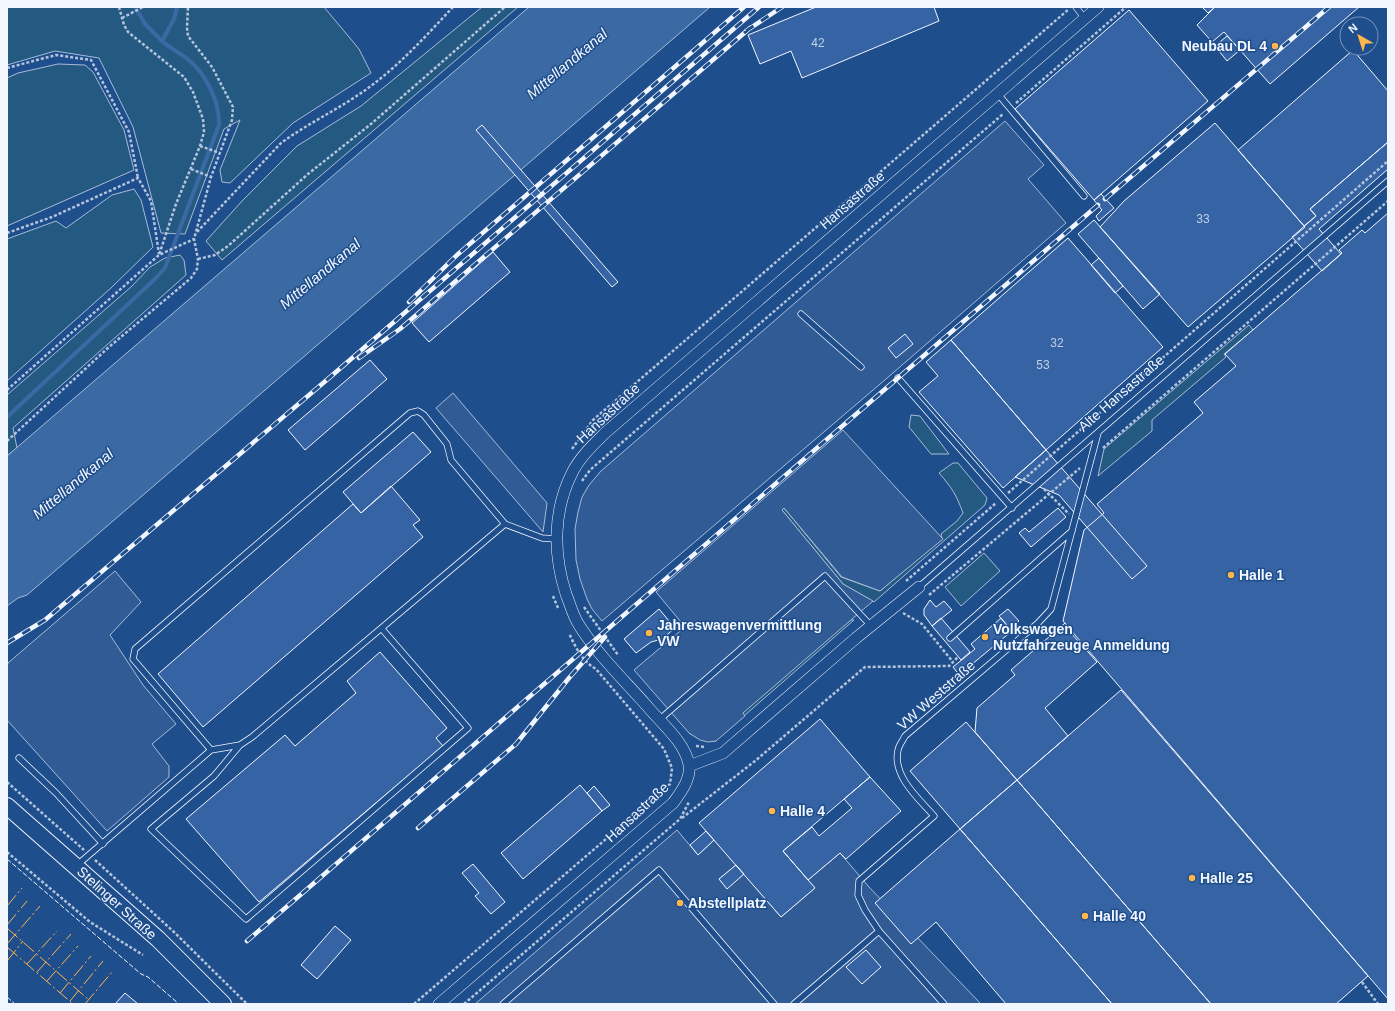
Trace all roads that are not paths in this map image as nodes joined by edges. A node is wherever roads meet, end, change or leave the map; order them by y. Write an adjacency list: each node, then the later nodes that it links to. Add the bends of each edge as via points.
1 (1076, 7): 3 (lane)
2 (1098, 7): 3 (street, Hansastraße)
3 (1085, 19): 4 (street, Hansastraße)
4 (998, 94): 6 (lane); 14 (street, Hansastraße, via 605,433 572,473 557,521)
5 (1388, 182): 10 (lane, Alte Hansastraße)
6 (1084, 196)
7 (801, 314): 8 (lane)
8 (861, 367)
9 (898, 378): 11 (lane)
10 (1098, 433): 11 (lane, Alte Hansastraße); 13 (lane, VW Weststraße)
11 (1012, 508): 15 (lane, Alte Hansastraße)
12 (505, 524): 14 (lane, via 542,538); 17 (lane); 21 (lane, via 451,460 447,444 424,416 418,411 410,413 135,649 133,659)
13 (1073, 530): 18 (lane); 27 (lane, VW Weststraße, via 1055,599 1044,618 905,736 898,749 898,765 905,782 934,816 859,881 858,895)
14 (556, 539): 19 (street, Hansastraße, via 561,577 578,624)
15 (919, 587): 16 (street, Alte Hansastraße)
16 (871, 626): 19 (lane, via 825,576); 23 (street, Alte Hansastraße, via 723,753)
17 (382, 629): 20 (lane); 20 (lane, via 468,728 246,919 151,829 214,776)
18 (950, 638)
19 (659, 720): 23 (street, Hansastraße, via 680,744)
20 (240, 745): 21 (lane)
21 (211, 750): 25 (lane)
22 (18, 758): 25 (lane, via 56,793)
23 (689, 766): 29 (street, Hansastraße, via 685,786 673,803)
24 (7, 806): 26 (main road, Stelinger Straße)
25 (103, 844): 26 (lane)
26 (76, 866): 28 (main road, Stelinger Straße, via 158,939)
27 (880, 931): 32 (lane); 33 (lane, VW Weststraße)
28 (223, 1004)
29 (439, 1004)
30 (503, 1004): 31 (lane, via 659,870)
31 (774, 1004)
32 (794, 1004)
33 (944, 1004)

